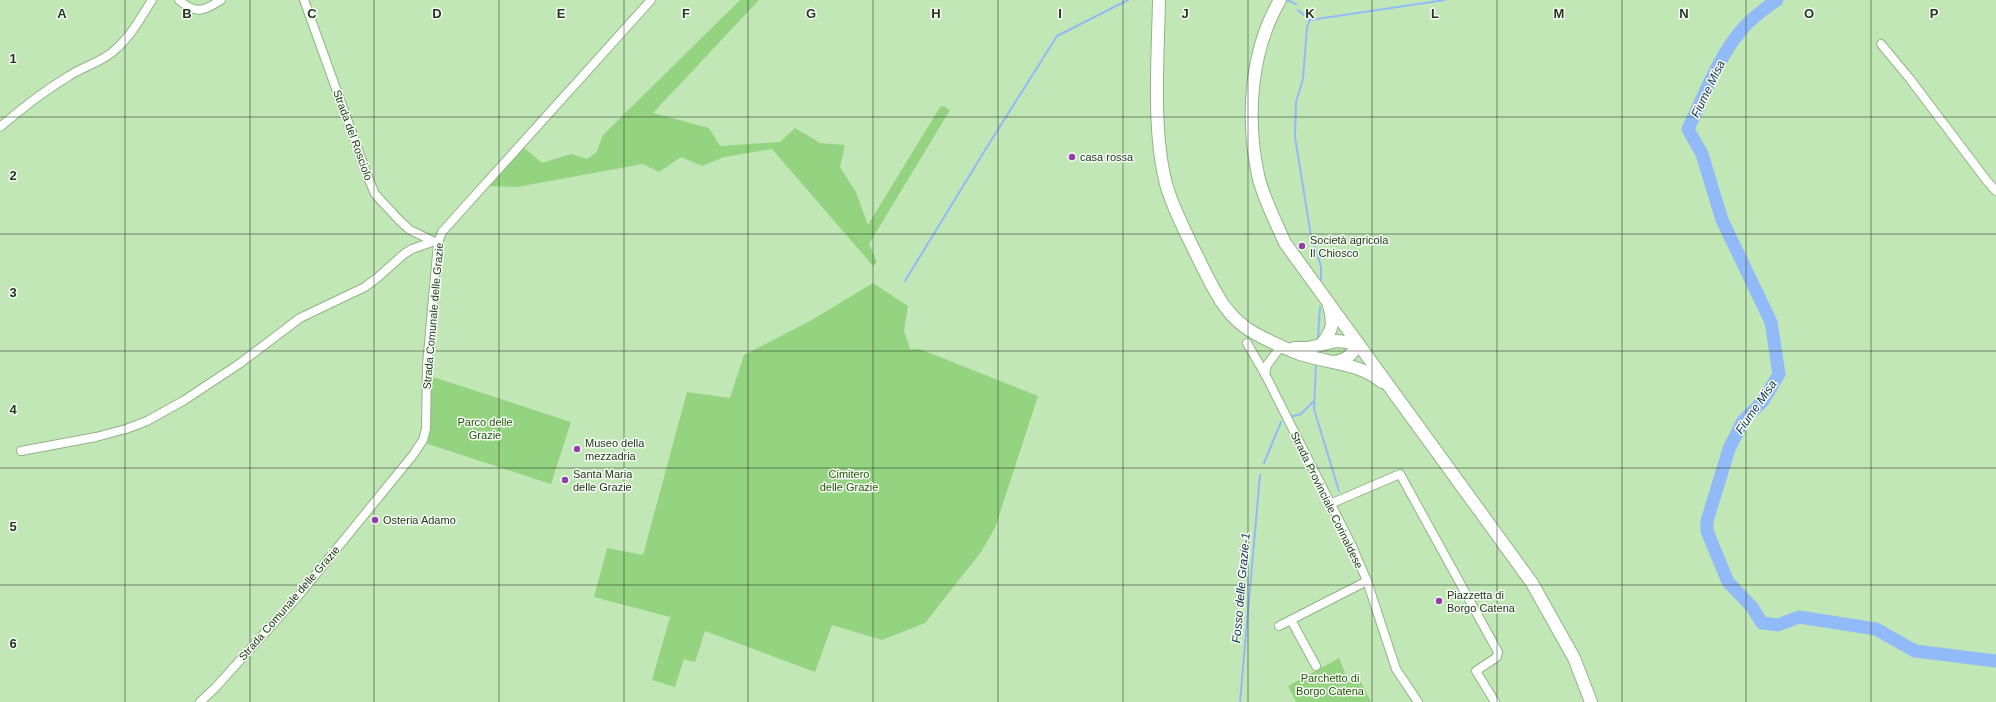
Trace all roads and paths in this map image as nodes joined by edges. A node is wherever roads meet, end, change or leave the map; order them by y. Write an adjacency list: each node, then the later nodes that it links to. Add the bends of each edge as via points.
1 (152, 0): 9 (street, via 116,50 28,102)
2 (179, 0): 3 (street, via 200,11)
3 (221, 0)
4 (304, 0): 11 (street, Strada del Rosciolo, via 375,194 405,225)
5 (651, 0): 11 (street, Strada Comunale delle Grazie, via 448,224)
6 (1159, 0): 16 (main road, via 1159,132 1161,160 1167,185 1184,229 1215,293 1227,311 1244,327)
7 (1280, 0): 12 (main road, via 1263,38 1255,77 1251,120 1256,162 1261,183 1285,243)
8 (1881, 44): 10 (street)
9 (0, 127)
10 (1996, 190)
11 (435, 242): 20 (street, via 412,249 365,287 300,318 239,364 147,421 96,437); 26 (street, Strada Comunale delle Grazie, via 427,365 426,429 423,440 299,595)
12 (1327, 300): 14 (main road); 15 (main road, via 1333,320 1329,335)
13 (1247, 343): 18 (street, Strada Provinciale Corinaldese)
14 (1358, 343): 15 (main road, via 1336,341); 17 (main road, via 1344,360); 19 (main road)
15 (1322, 344): 16 (main road, via 1297,349)
16 (1282, 345): 17 (main road, via 1300,354); 18 (street, via 1268,364)
17 (1334, 362): 19 (main road, via 1374,375)
18 (1265, 374): 21 (street, Strada Provinciale Corinaldese)
19 (1394, 392): 29 (main road, via 1532,583 1574,658)
20 (21, 451)
21 (1330, 504): 22 (street, Strada Provinciale Corinaldese); 28 (street, via 1400,474 1498,652 1498,656 1476,671)
22 (1367, 581): 23 (street); 27 (street, Strada Provinciale Corinaldese, via 1396,669)
23 (1291, 620): 24 (street); 25 (street)
24 (1279, 626)
25 (1316, 666)
26 (200, 702)
27 (1418, 702)
28 (1495, 702)
29 (1591, 702)

